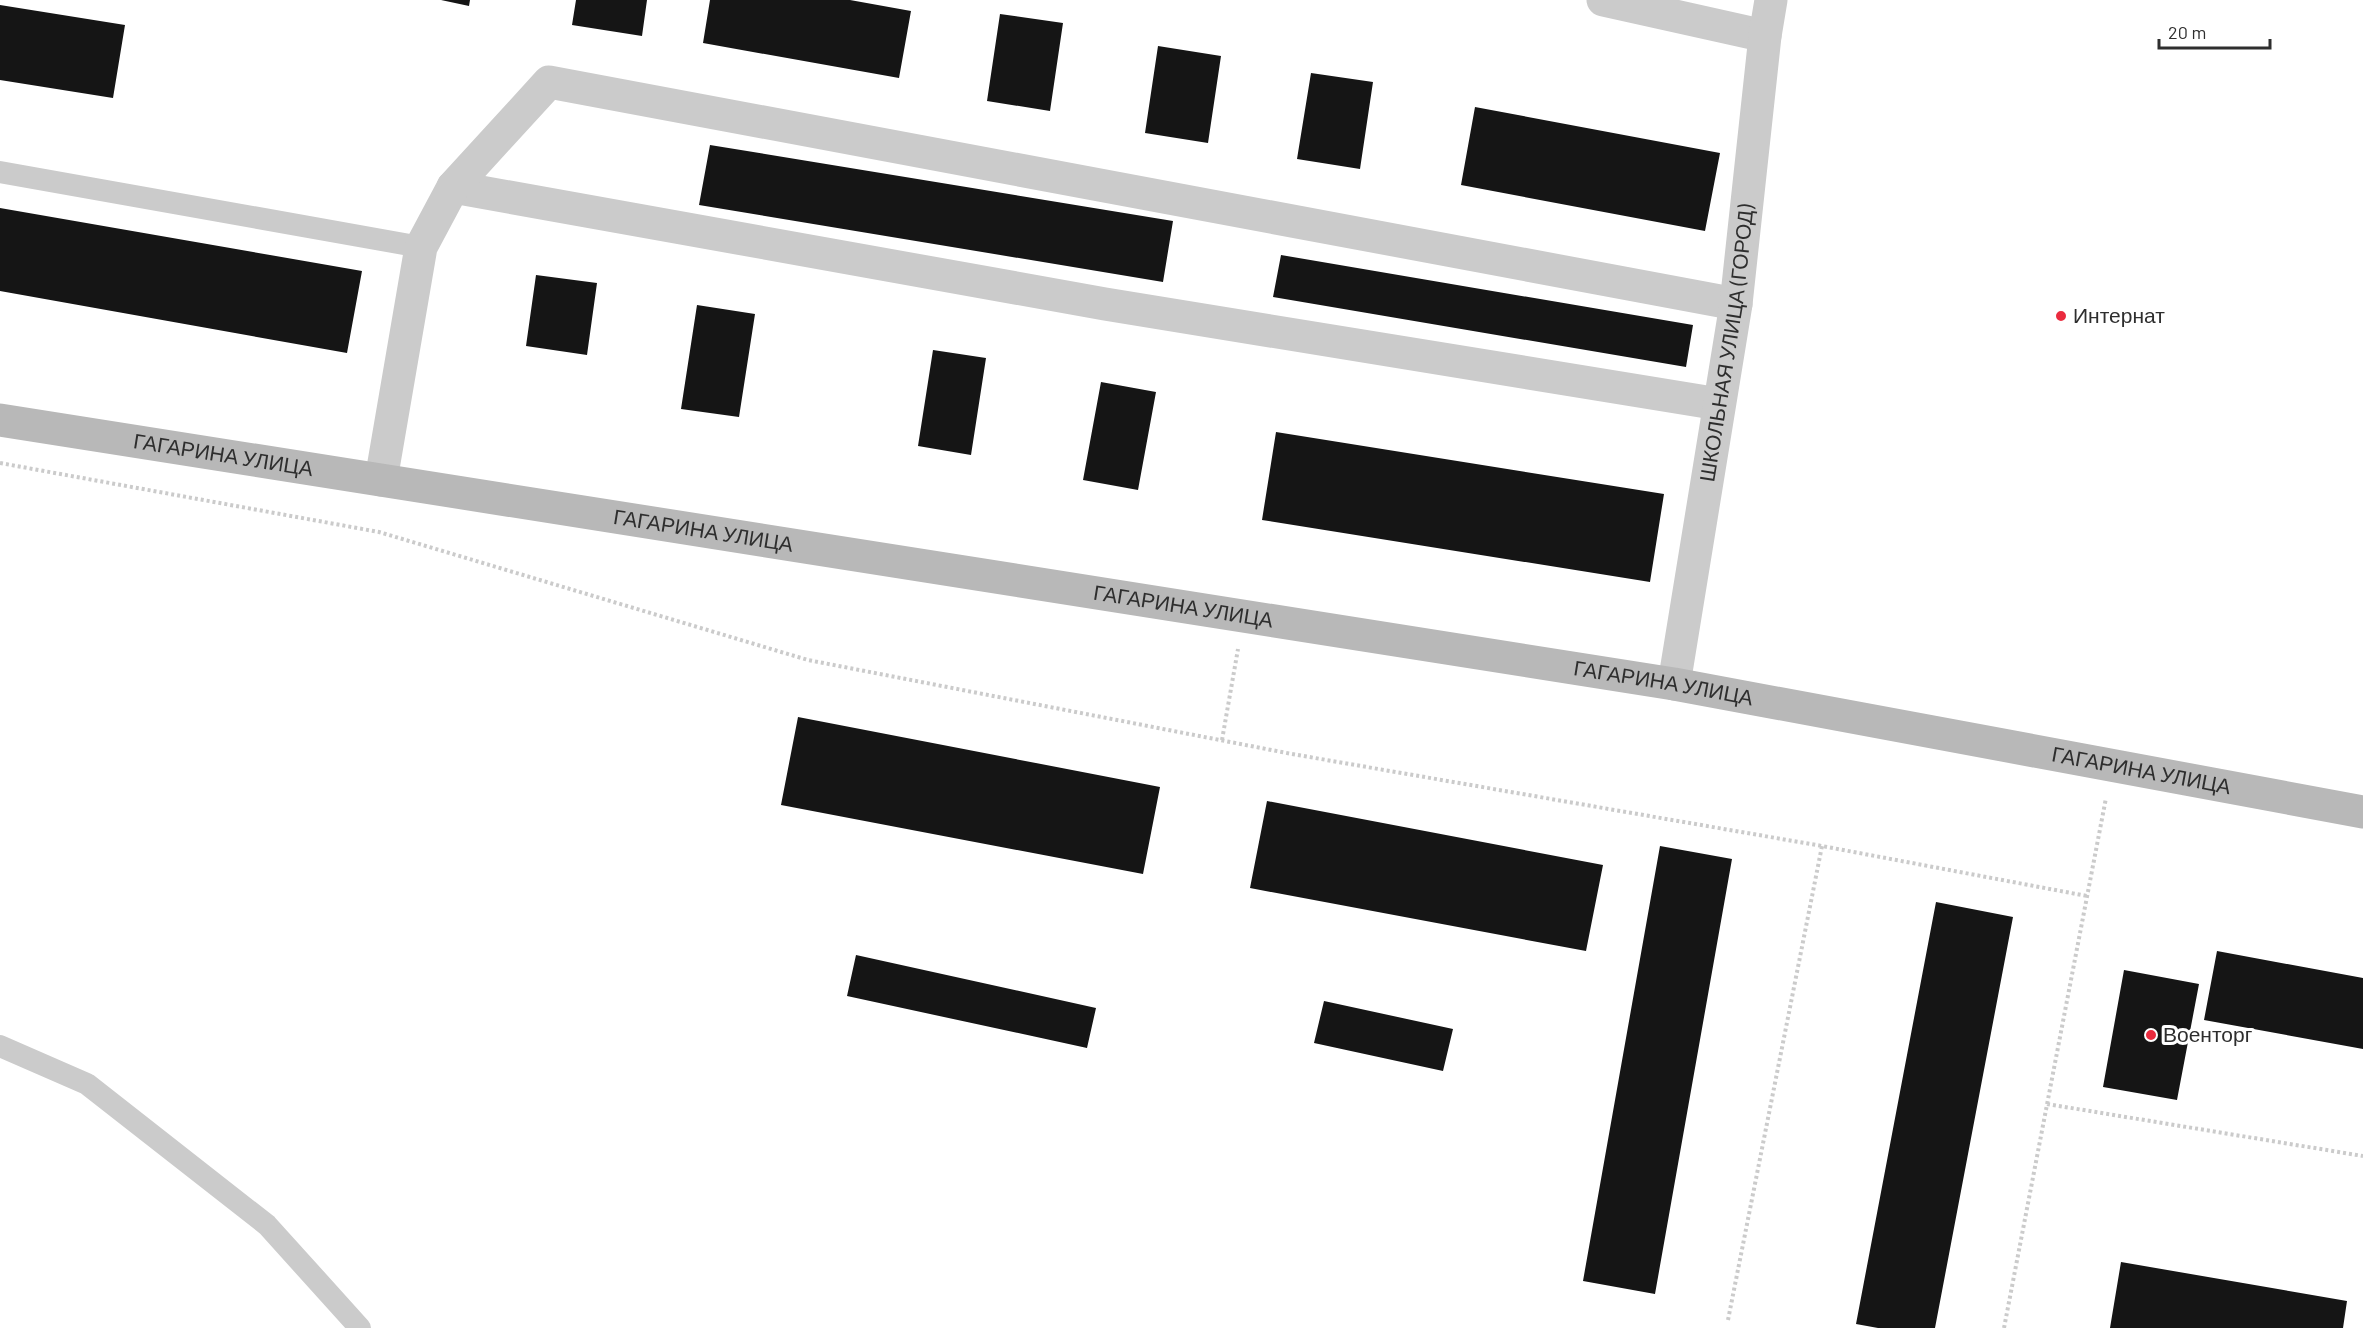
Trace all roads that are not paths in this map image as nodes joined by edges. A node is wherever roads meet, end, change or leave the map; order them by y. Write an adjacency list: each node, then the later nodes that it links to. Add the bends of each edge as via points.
1 (1603, 0): 3 (street)
2 (1771, 0): 3 (street, ШКОЛЬНАЯ УЛИЦА (ГОРОД))
3 (1765, 36): 7 (street, ШКОЛЬНАЯ УЛИЦА (ГОРОД))
4 (0, 172): 6 (lane)
5 (453, 187): 6 (street); 7 (street, via 549,82); 8 (street, via 1105,304)
6 (421, 247): 10 (street)
7 (1736, 304): 8 (street, ШКОЛЬНАЯ УЛИЦА (ГОРОД))
8 (1719, 405): 11 (street, ШКОЛЬНАЯ УЛИЦА (ГОРОД))
9 (0, 420): 10 (main road, ГАГАРИНА УЛИЦА)
10 (381, 480): 11 (main road, ГАГАРИНА УЛИЦА)
11 (1674, 684): 12 (main road, ГАГАРИНА УЛИЦА)
12 (2363, 812)
13 (0, 1046): 14 (lane, via 87,1084 267,1225)
14 (360, 1328)

